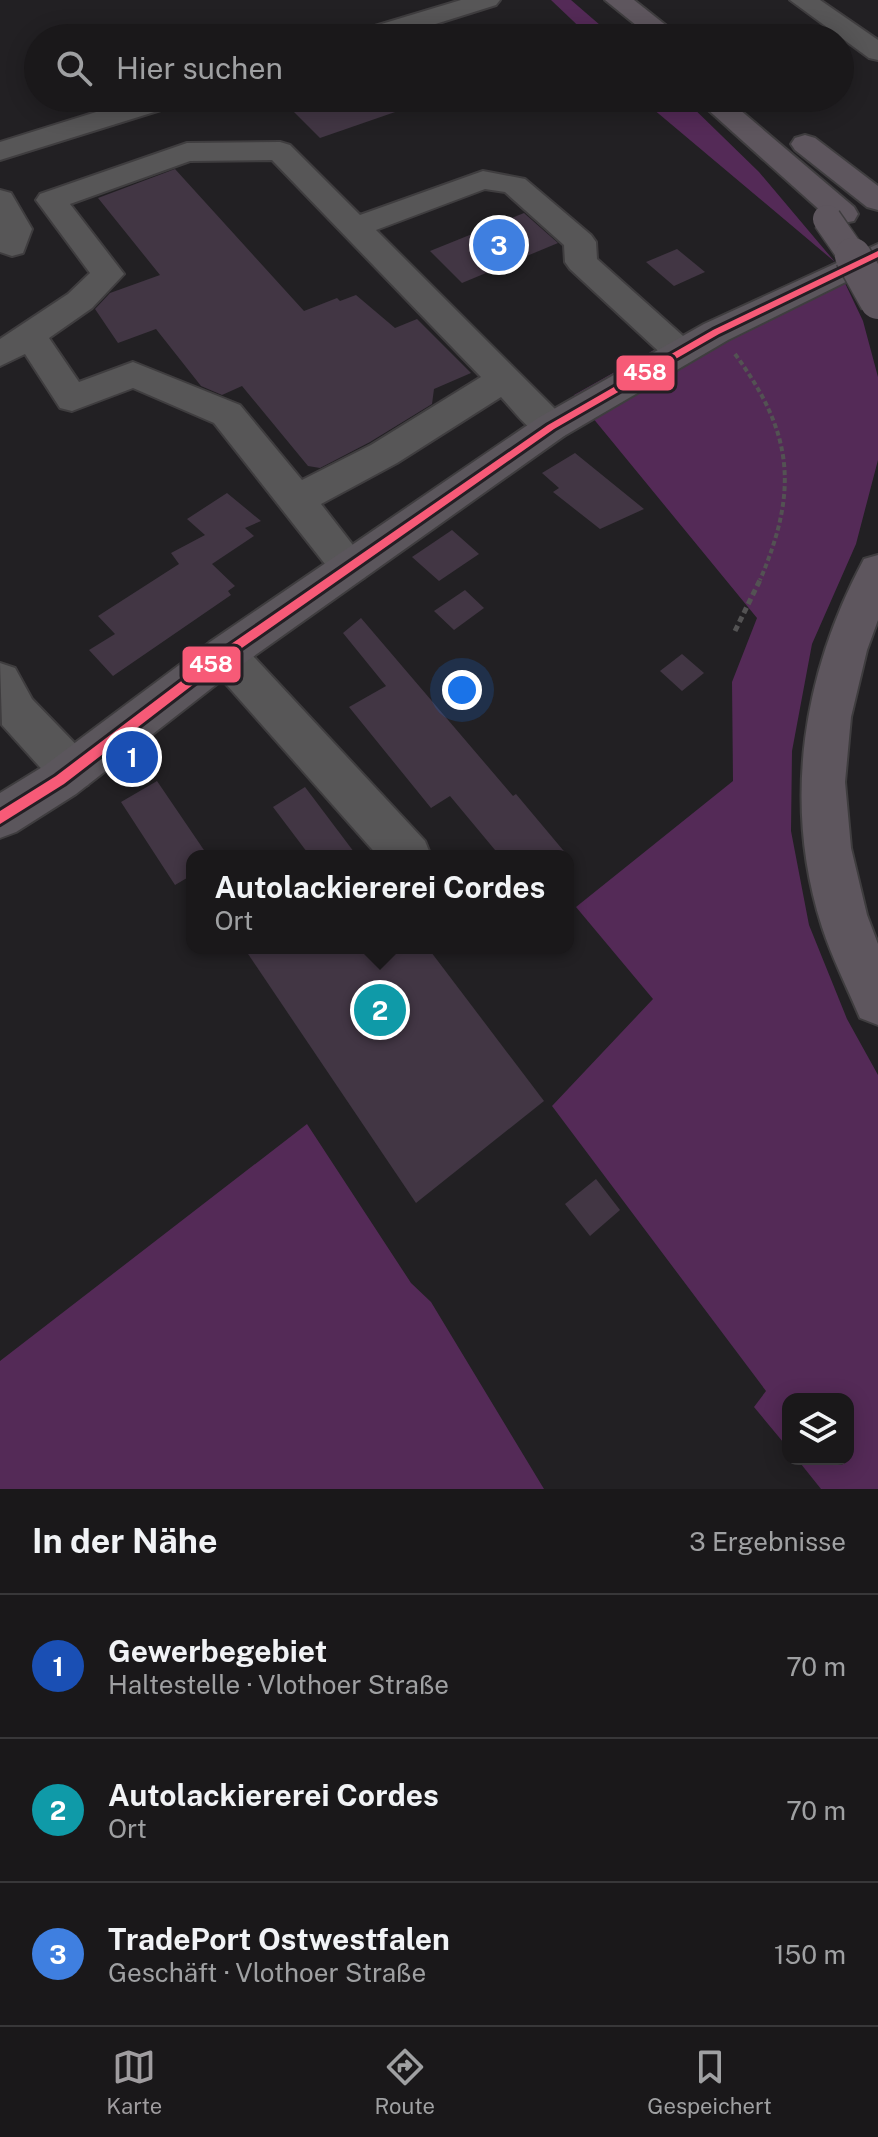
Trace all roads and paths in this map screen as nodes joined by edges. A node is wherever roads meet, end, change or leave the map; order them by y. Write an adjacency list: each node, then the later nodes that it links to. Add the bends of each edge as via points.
1 (487, 0): 5 (street)
2 (603, 0): 6 (highway)
3 (618, 0): 7 (highway)
4 (803, 0): 8 (street)
5 (409, 24)
6 (628, 24)
7 (650, 24)
8 (838, 24)
9 (854, 35): 10 (street)
10 (878, 52)
11 (125, 112): 14 (street)
12 (725, 112): 17 (highway)
13 (764, 112): 16 (highway)
14 (0, 151)
15 (0, 199): 20 (street, via 16,229)
16 (878, 201)
17 (835, 217): 19 (highway); 22 (highway, bridge)
18 (354, 228): 24 (street, via 280,151 187,152 51,200 108,274 80,301); 25 (street, via 483,180 514,185 580,242 581,262); 27 (street)
19 (878, 245)
20 (12, 246)
21 (878, 254): 23 (main road)
22 (878, 301)
23 (716, 332): 25 (main road); 32 (path, via 766,396 786,461 782,521)
24 (30, 335): 26 (street); 29 (street, via 72,399 133,374 227,414)
25 (680, 352): 28 (main road)
26 (0, 355)
27 (503, 380): 28 (street); 29 (street, via 384,454)
28 (551, 427): 30 (main road)
29 (296, 500): 30 (street)
30 (350, 567): 33 (main road)
31 (878, 570): 38 (highway, via 846,651 820,780 843,916)
32 (735, 631)
33 (225, 654): 35 (main road); 37 (street)
34 (0, 680): 35 (street, via 17,712)
35 (72, 771): 36 (main road)
36 (0, 818)
37 (403, 850)
38 (878, 1000)

